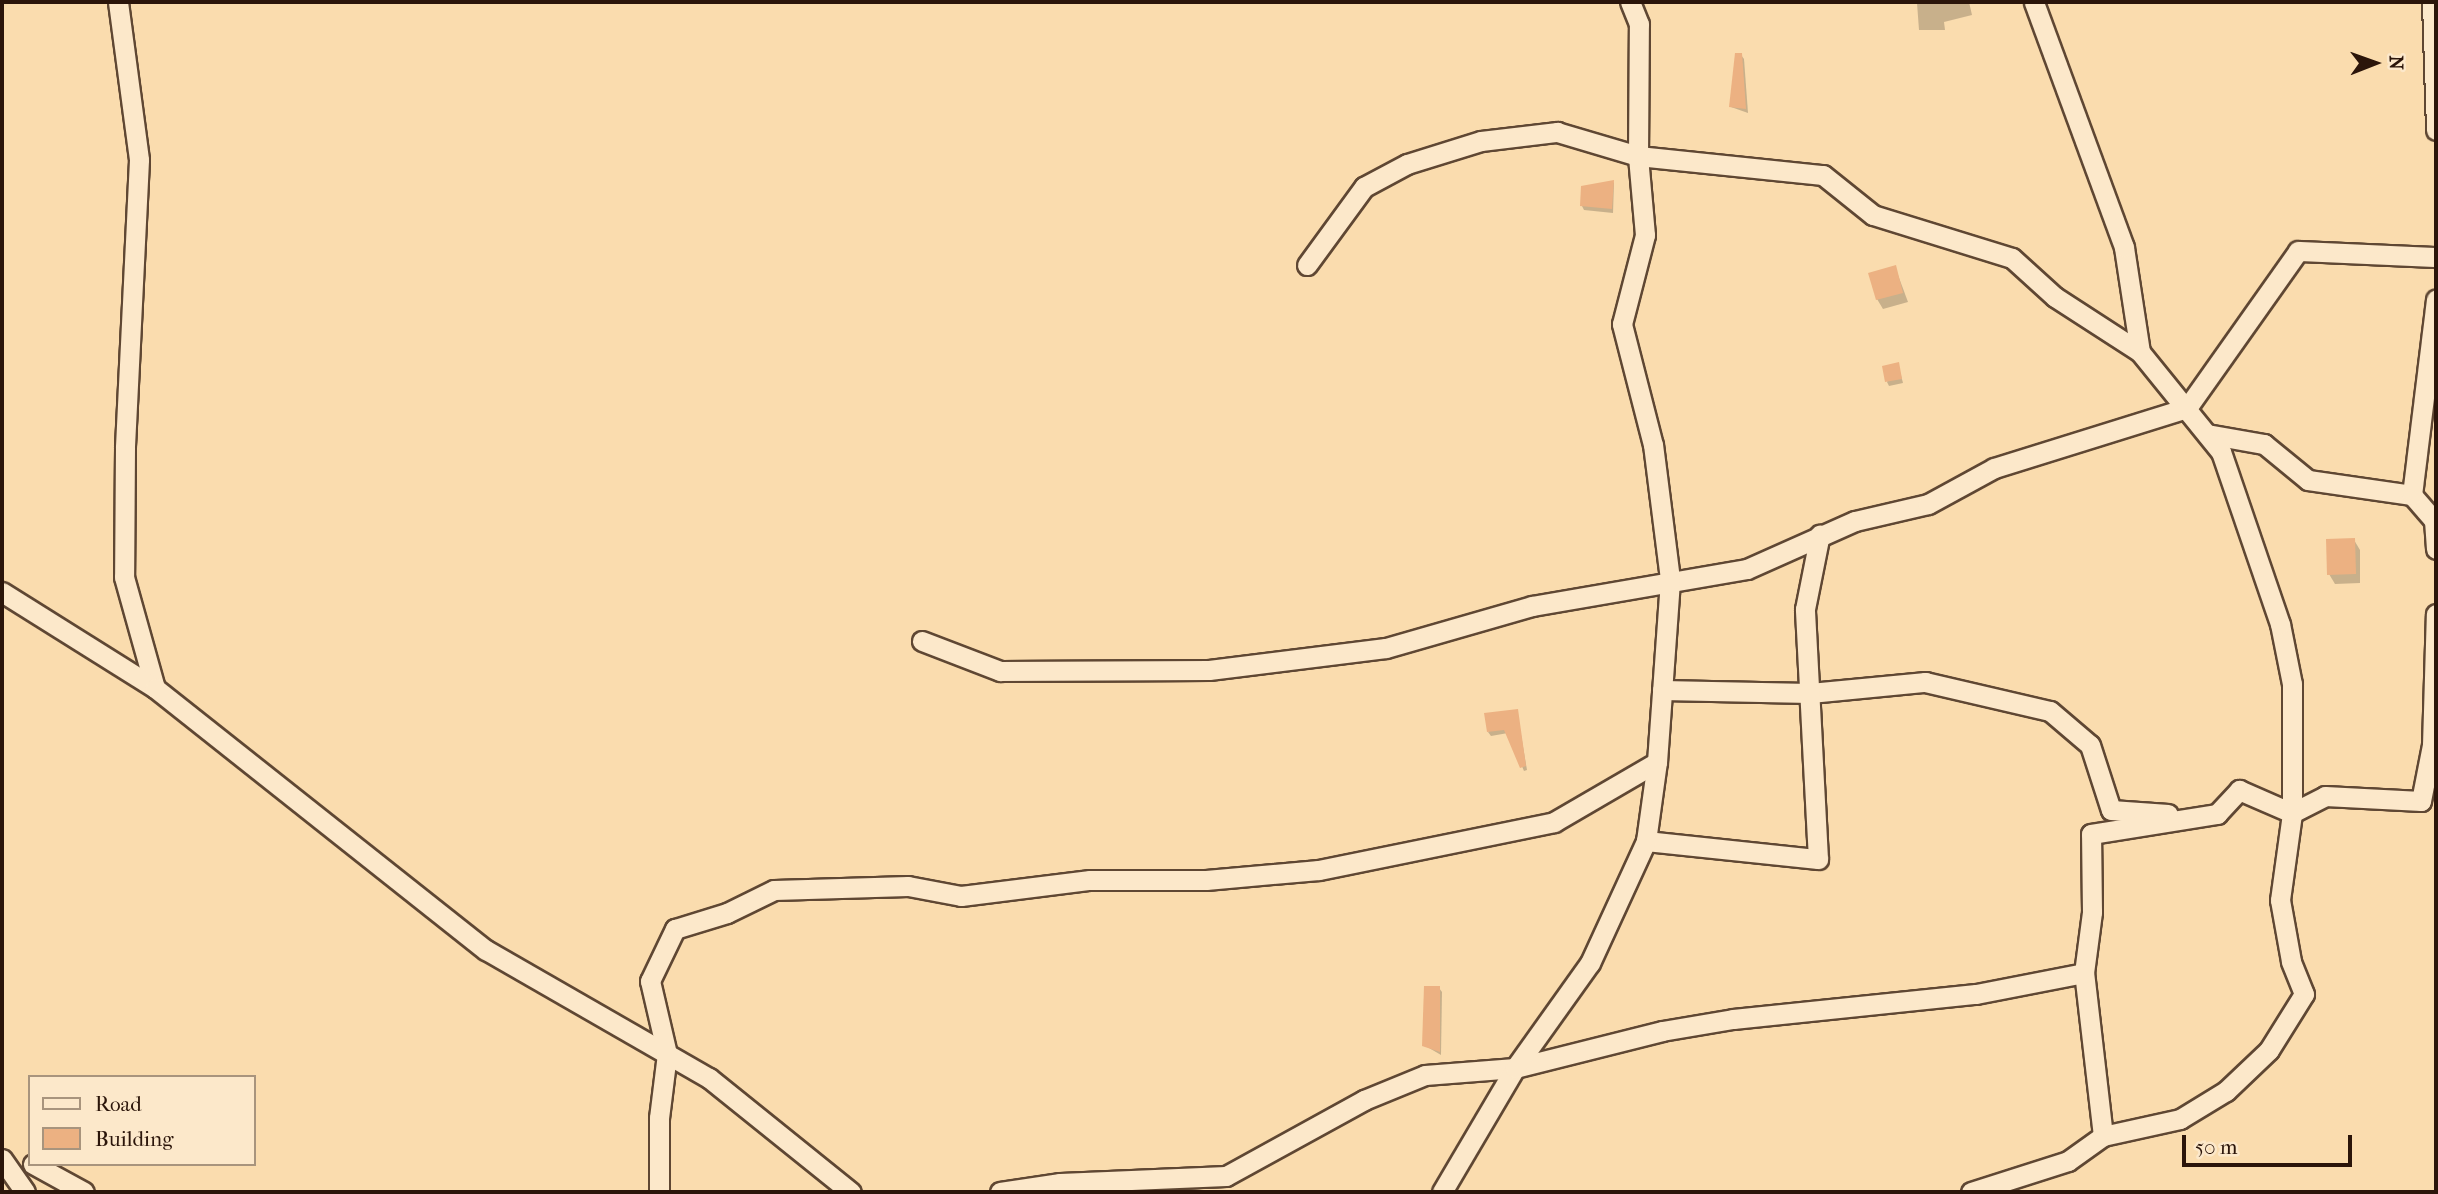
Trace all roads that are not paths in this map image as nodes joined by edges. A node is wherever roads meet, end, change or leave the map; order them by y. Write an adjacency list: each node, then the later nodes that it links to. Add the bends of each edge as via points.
1 (118, 2): 20 (street, via 139,160 125,448 124,576)
2 (1630, 2): 6 (street, via 1639,24)
3 (2034, 2): 10 (street, via 2124,247)
4 (2431, 2): 5 (street)
5 (2436, 130)
6 (1638, 156): 8 (street, via 1557,132 1481,141 1407,164 1364,187); 10 (street, via 1823,175 1873,215 2012,258 2055,297); 16 (street, via 1645,235 1622,324 1653,445)
7 (2436, 257): 11 (street, via 2298,251)
8 (1307, 265)
9 (2436, 299): 13 (street)
10 (2140, 352): 11 (street)
11 (2187, 408): 12 (street); 14 (street, via 1994,468 1928,504)
12 (2207, 434): 13 (street, via 2264,444 2308,480); 24 (street, via 2221,452 2280,624 2292,684)
13 (2412, 495): 15 (street, via 2434,520)
14 (1820, 534): 16 (street, via 1747,569); 22 (street, via 1805,609)
15 (2436, 549)
16 (1670, 579): 19 (street, via 1532,606 1386,648 1209,670 1000,671); 21 (street)
17 (2, 592): 20 (street)
18 (2436, 614): 24 (street, via 2431,745 2421,801 2325,796)
19 (922, 641)
20 (155, 688): 28 (street, via 486,950)
21 (1662, 690): 22 (street); 23 (street)
22 (1810, 693): 25 (street, via 1925,682 2050,710 2090,745 2111,810); 26 (street, via 1818,859)
23 (1657, 762): 26 (street); 28 (street, via 1554,822 1320,870 1206,880 1090,880 961,896 908,886 774,890 727,913 675,929 650,981)
24 (2292, 813): 25 (street, via 2239,790); 30 (street, via 2280,900 2291,961 2304,994 2269,1050 2226,1091 2179,1119)
25 (2217, 814): 27 (street, via 2091,834 2092,912)
26 (1646, 841): 29 (street, via 1590,963)
27 (2084, 973): 29 (street, via 1976,993 1686,1027); 30 (street)
28 (667, 1054): 37 (street, via 659,1118); 38 (street, via 709,1078)
29 (1515, 1068): 39 (street, via 1425,1075 1364,1100 1226,1176 1060,1183); 40 (street)
30 (2103, 1136): 41 (street, via 2068,1161)
31 (2, 1147): 33 (street)
32 (2, 1159): 35 (street)
33 (28, 1161)
34 (37, 1166): 36 (street)
35 (25, 1192)
36 (84, 1192)
37 (659, 1192)
38 (851, 1192)
39 (1000, 1192)
40 (1442, 1192)
41 (1971, 1192)

